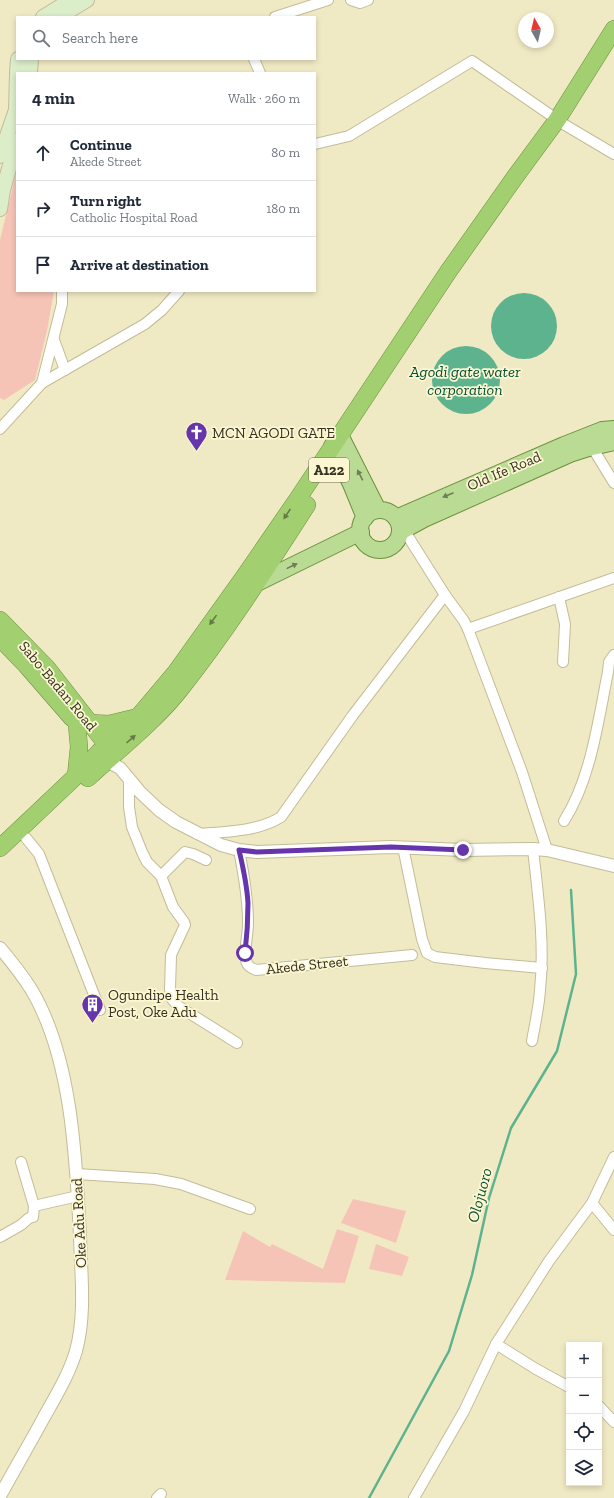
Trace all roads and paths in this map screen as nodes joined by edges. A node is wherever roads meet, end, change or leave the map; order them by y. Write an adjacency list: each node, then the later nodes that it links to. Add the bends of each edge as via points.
1 (71, 0): 6 (main road)
2 (88, 0): 7 (main road)
3 (328, 0): 8 (street)
4 (351, 0): 5 (street, via 360,4)
5 (368, 0)
6 (45, 16)
7 (62, 16)
8 (278, 16)
9 (614, 28): 18 (highway, A122)
10 (614, 44): 18 (highway, A122)
11 (18, 60): 14 (main road)
12 (31, 60): 15 (main road)
13 (254, 60): 16 (street)
14 (17, 72)
15 (30, 72)
16 (260, 72)
17 (16, 110): 22 (main road)
18 (561, 122): 20 (street, via 472,61 349,136); 21 (street); 32 (highway, A122)
19 (16, 144): 23 (main road)
20 (316, 144)
21 (614, 154)
22 (0, 156)
23 (0, 209)
24 (62, 292): 26 (street)
25 (179, 292): 27 (street, via 145,324)
26 (54, 340): 27 (street); 28 (street)
27 (66, 370): 28 (street)
28 (42, 383): 30 (street)
29 (614, 429): 36 (main road, Old Ife Road, one-way to 36, via 602,430 564,445)
30 (0, 430)
31 (614, 442): 33 (main road, Old Ife Road)
32 (339, 446): 35 (main road, Old Ife Road); 38 (highway, A122); 46 (highway, A122, one-way to 46, via 176,672)
33 (592, 447): 34 (street); 36 (main road, Old Ife Road)
34 (614, 483)
35 (368, 520): 36 (main road, via 388,511); 36 (main road, Old Ife Road, via 362,537 368,545 378,549 388,548 396,542); 38 (main road, one-way to 35)
36 (400, 527): 39 (street)
37 (614, 578): 40 (street)
38 (257, 583): 48 (highway, A122, one-way to 38, via 138,732 177,693)
39 (445, 595): 42 (street); 52 (street, via 353,715 281,817 267,824 243,830)
40 (559, 597): 42 (street); 45 (street, via 565,624)
41 (0, 620): 47 (highway, Sabo-Badan Road, via 47,668)
42 (468, 629): 58 (street, via 522,772)
43 (0, 638): 47 (highway, Sabo-Badan Road)
44 (614, 655): 51 (street, via 609,662 586,772 574,805)
45 (563, 662)
46 (138, 716): 47 (highway, via 109,724); 48 (highway, A122)
47 (79, 719): 48 (highway, Sabo-Badan Road); 49 (highway)
48 (109, 756): 49 (highway, A122); 50 (street); 53 (highway, A122)
49 (76, 776): 55 (highway, A122)
50 (129, 780): 52 (street, via 159,810); 62 (street, via 132,827 148,862)
51 (564, 821)
52 (197, 834): 57 (street)
53 (26, 838): 59 (highway, A122); 66 (street, via 39,854)
54 (403, 847): 56 (street, via 463,850); 57 (street, via 257,852); 65 (street, via 422,939 428,953 435,957)
55 (0, 848)
56 (533, 849): 58 (street); 65 (street, via 541,919)
57 (239, 850): 64 (street, Akede Street, via 248,902 245,953 246,962 250,967 256,970)
58 (547, 850): 61 (street)
59 (0, 860)
60 (206, 860): 62 (street, via 185,852)
61 (614, 866)
62 (162, 876): 68 (street, via 173,907 185,925 171,955 172,999 178,1006)
63 (0, 948): 71 (street, Oke Adu Road, via 31,990 50,1030 67,1090)
64 (412, 955)
65 (542, 968): 67 (street)
66 (100, 1010)
67 (532, 1041)
68 (237, 1043)
69 (614, 1158): 73 (street)
70 (21, 1162): 74 (street)
71 (77, 1174): 72 (street, Oke Adu Road); 75 (street, via 155,1179 181,1184)
72 (78, 1196): 74 (street); 82 (street, Oke Adu Road, via 83,1306 76,1351 56,1396)
73 (592, 1203): 76 (street); 78 (street, via 549,1261)
74 (34, 1206): 77 (street, via 33,1217)
75 (250, 1209)
76 (614, 1230)
77 (0, 1236)
78 (496, 1344): 79 (street); 83 (street, via 464,1411)
79 (566, 1385)
80 (602, 1409): 81 (street)
81 (614, 1422)
82 (0, 1496)
83 (414, 1498)

